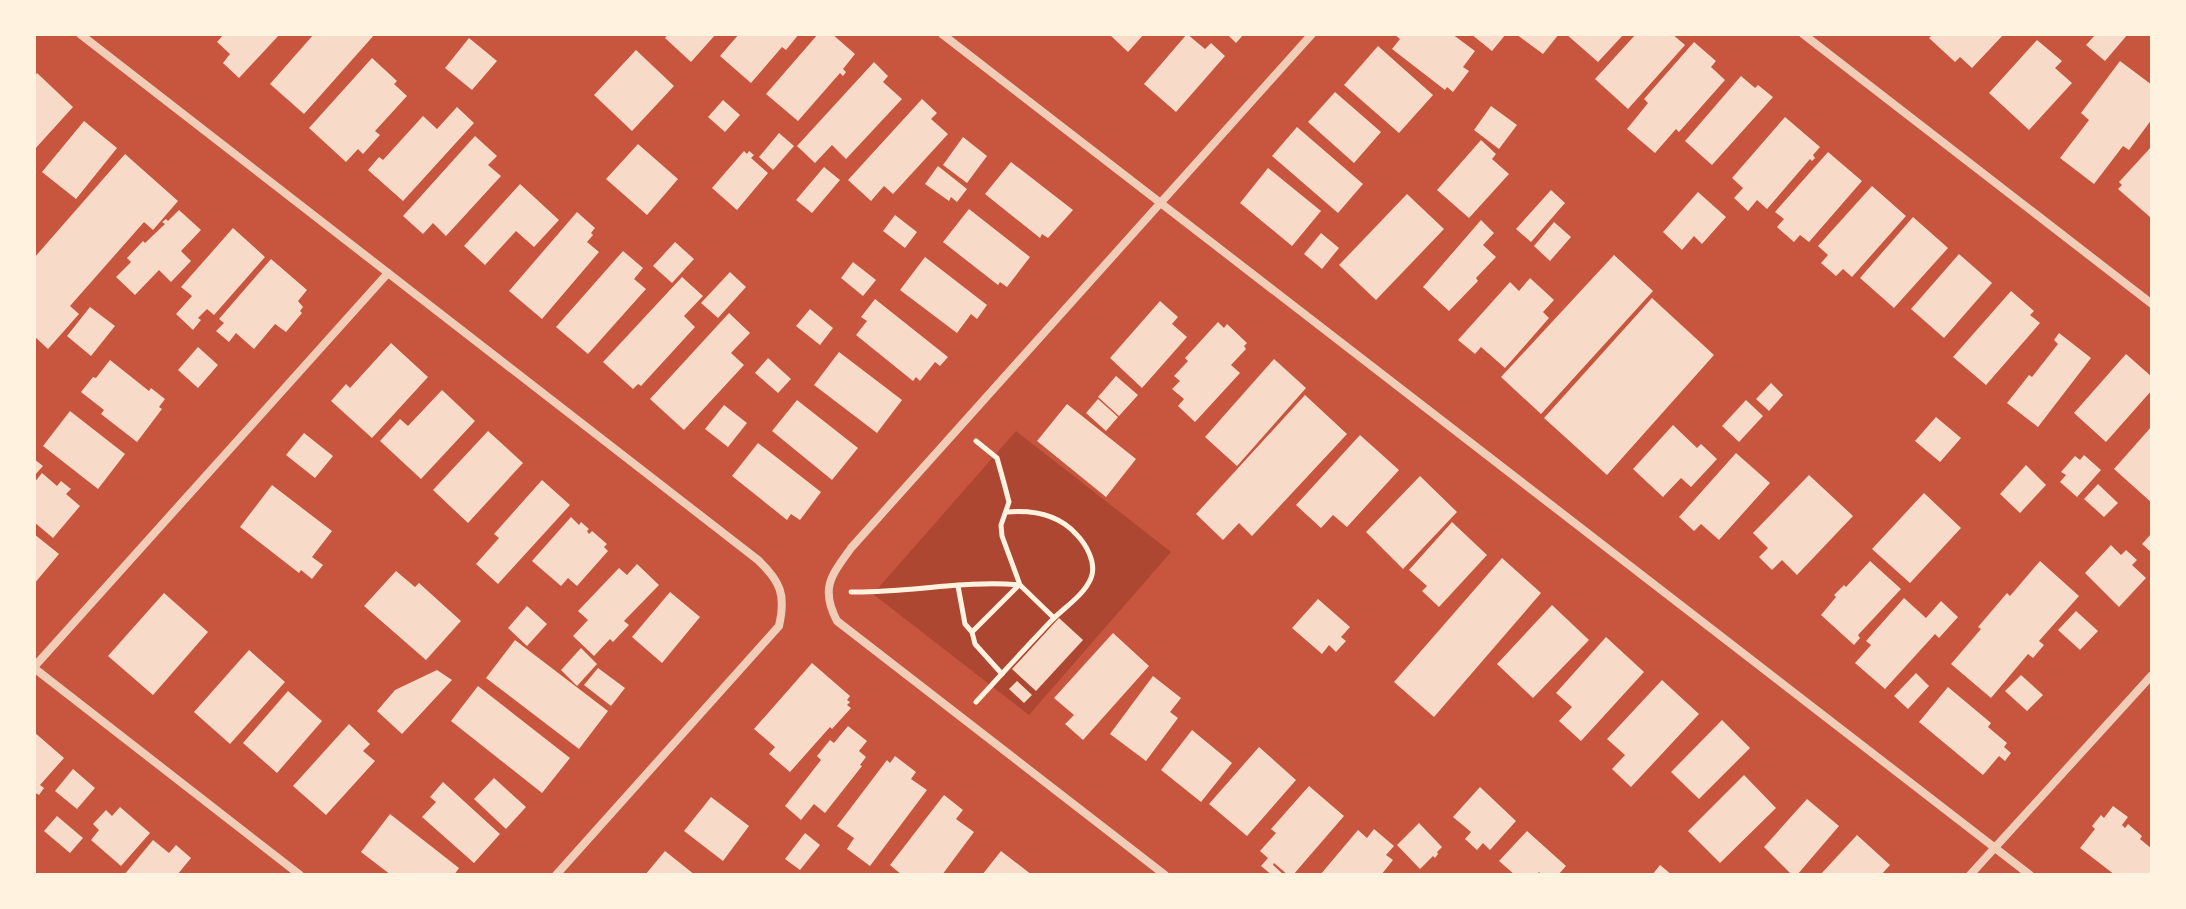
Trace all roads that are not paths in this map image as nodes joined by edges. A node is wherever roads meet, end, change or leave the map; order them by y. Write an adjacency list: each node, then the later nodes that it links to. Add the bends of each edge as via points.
1 (80, 34): 6 (street)
2 (942, 34): 5 (street)
3 (1312, 34): 5 (street)
4 (1803, 34): 7 (street)
5 (1160, 203): 10 (street); 13 (street, via 851,548 828,592 837,621)
6 (388, 273): 8 (street); 12 (street, via 758,560 774,575 782,595 779,626)
7 (2152, 304)
8 (34, 668): 11 (street)
9 (2152, 675): 10 (street)
10 (1995, 847): 14 (street); 15 (street)
11 (300, 875)
12 (556, 875)
13 (1165, 875)
14 (1970, 875)
15 (2030, 875)

